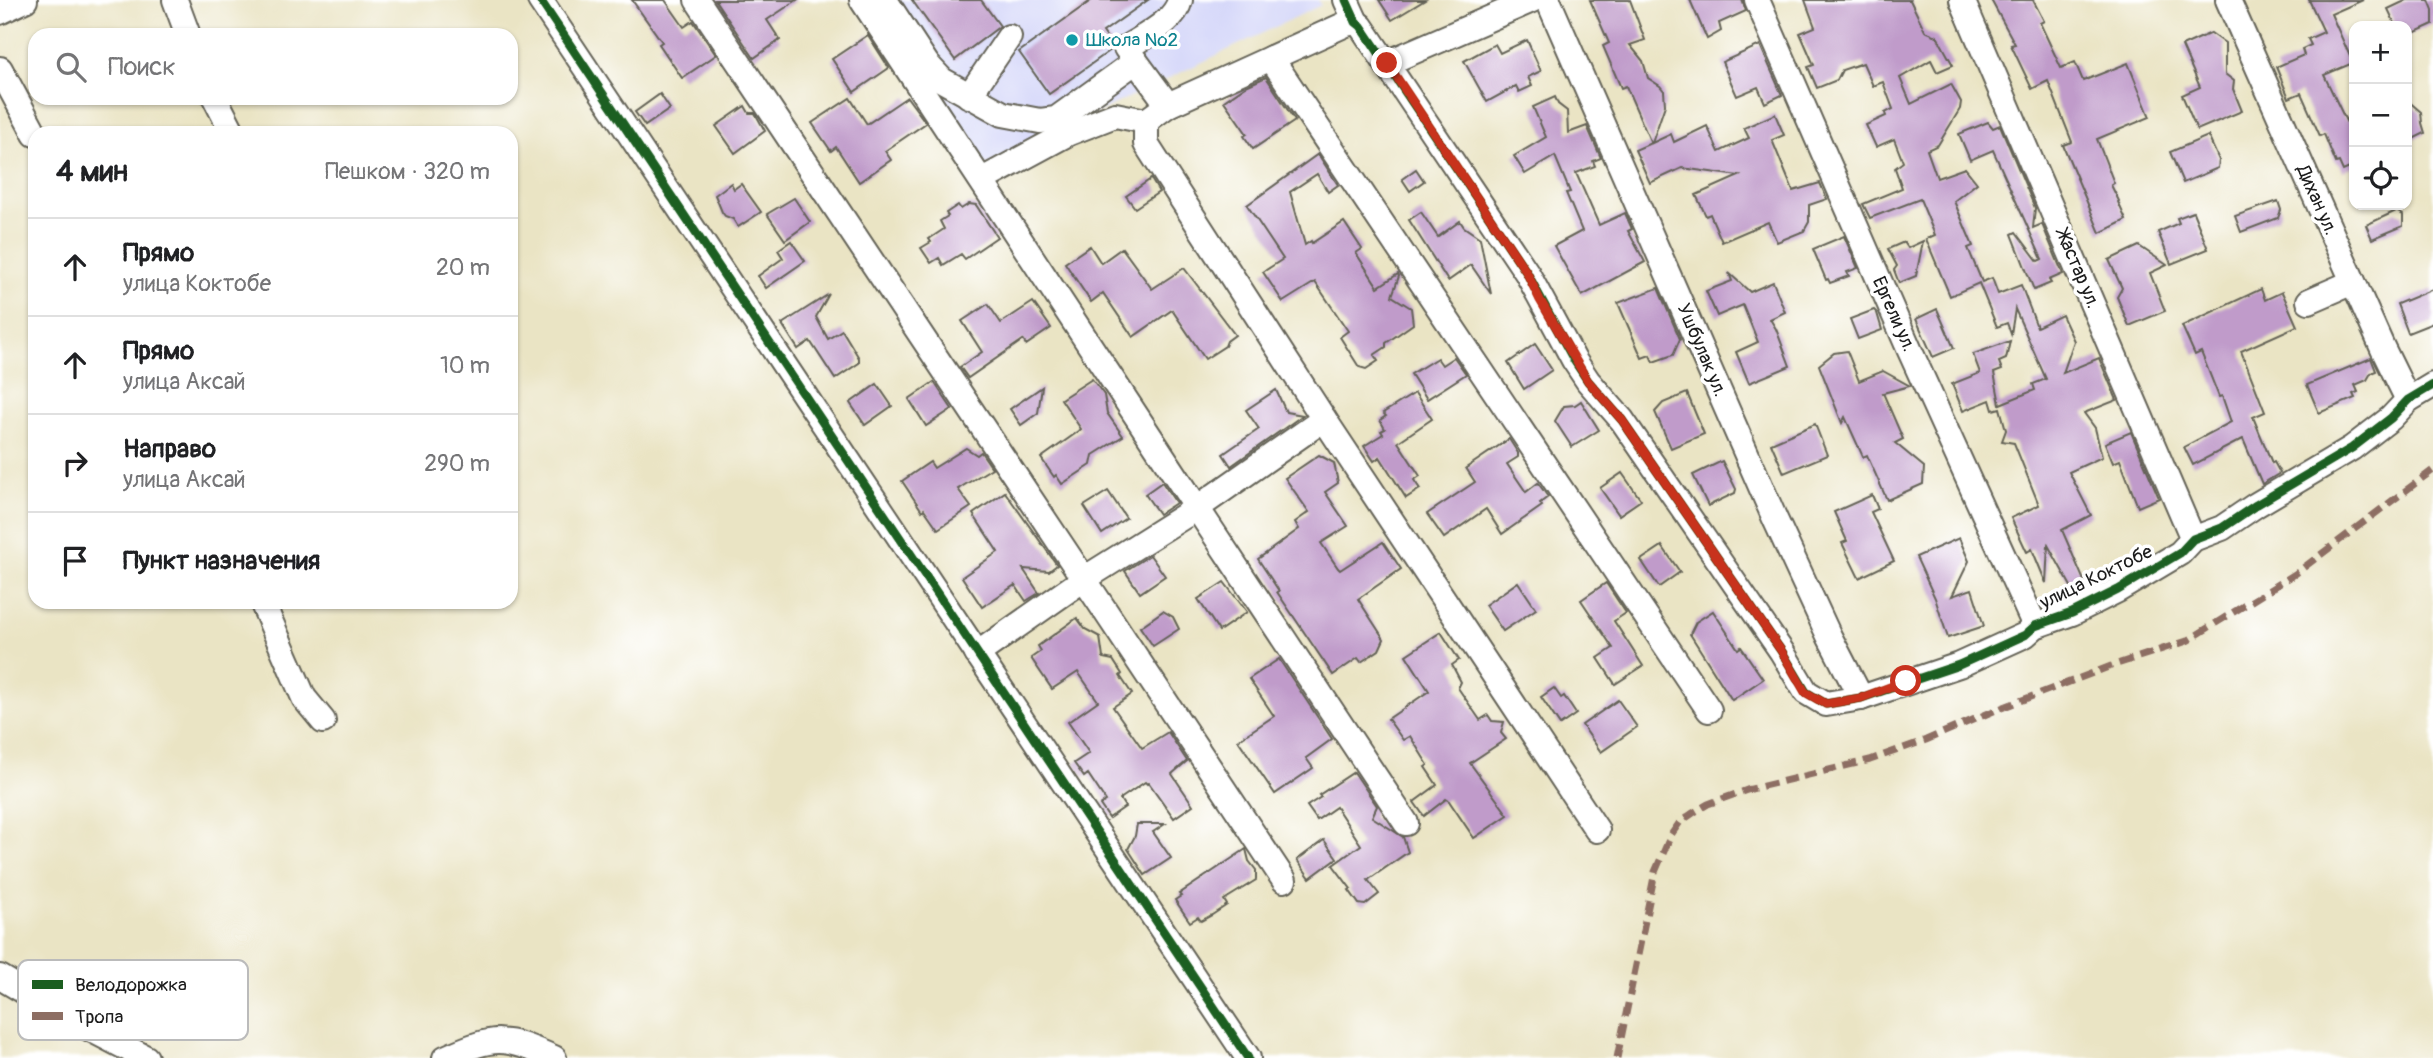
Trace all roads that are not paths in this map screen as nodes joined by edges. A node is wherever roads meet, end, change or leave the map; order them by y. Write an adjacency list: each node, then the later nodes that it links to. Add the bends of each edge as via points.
1 (25, 0): 14 (street)
2 (175, 0): 16 (street)
3 (540, 0): 39 (street)
4 (697, 0): 36 (street)
5 (862, 0): 28 (street)
6 (885, 0): 22 (street, via 942,80)
7 (1180, 0): 19 (street, via 1169,19 1126,48)
8 (1329, 0): 15 (street, улица Коктобе)
9 (1531, 0): 20 (street)
10 (1548, 0): 40 (street, Ушбулак ул., via 1786,544)
11 (1757, 0): 38 (street, Ергели ул.)
12 (1962, 0): 35 (street, Жастар ул.)
13 (2228, 0): 29 (street, Дихан ул.)
14 (0, 12)
15 (1349, 16): 18 (street); 20 (street, улица Коктобе)
16 (185, 28)
17 (1009, 37): 22 (street)
18 (1270, 58): 24 (street); 41 (street)
19 (1135, 62): 22 (street, via 1056,119 1003,114); 24 (street)
20 (1387, 63): 40 (street, улица Коктобе, via 1527,273 1588,381 1622,420 1805,692 1826,704)
21 (0, 69): 26 (street)
22 (969, 96)
23 (219, 105): 27 (street)
24 (1168, 105): 25 (street)
25 (1146, 121): 28 (street, via 1115,115); 33 (street, via 1146,144)
26 (31, 126)
27 (229, 126)
28 (982, 180): 34 (street)
29 (2353, 282): 30 (street); 32 (street, Дихан ул.)
30 (2309, 300)
31 (2433, 385): 32 (street, улица Коктобе)
32 (2408, 400): 35 (street, улица Коктобе, via 2341,455 2221,528)
33 (1324, 419): 34 (street); 44 (street)
34 (1197, 508): 36 (street); 43 (street)
35 (2193, 539): 38 (street, улица Коктобе, via 2180,554 2118,590)
36 (1084, 579): 39 (street); 45 (street)
37 (265, 609): 42 (street, via 304,698)
38 (2035, 626): 40 (street, улица Коктобе, via 1959,665)
39 (977, 654): 52 (street)
40 (1861, 698)
41 (1709, 710)
42 (323, 721)
43 (1406, 823)
44 (1597, 830)
45 (1284, 880)
46 (0, 977): 47 (street)
47 (18, 988)
48 (111, 1040): 49 (street)
49 (146, 1058)
50 (445, 1058): 51 (street, via 494,1040)
51 (554, 1058)
52 (1248, 1058)

